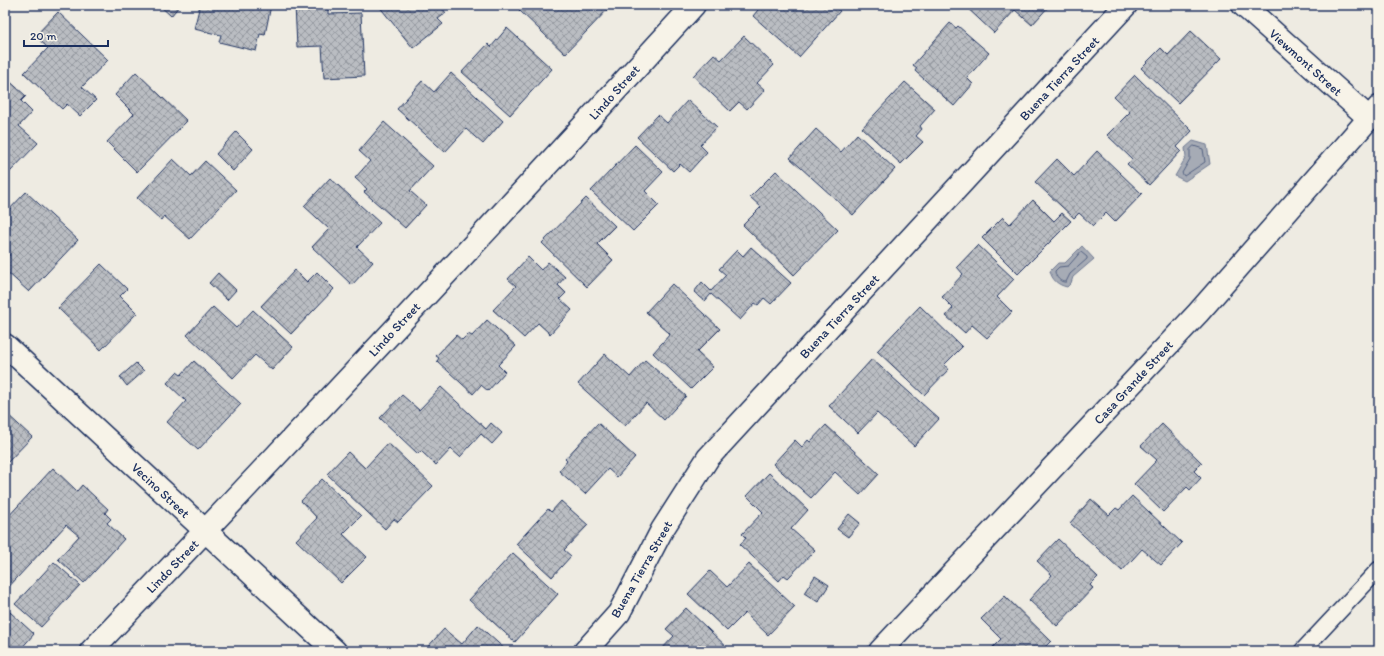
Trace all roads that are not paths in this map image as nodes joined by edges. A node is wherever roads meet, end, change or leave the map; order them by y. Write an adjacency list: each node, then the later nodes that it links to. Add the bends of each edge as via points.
1 (694, 5): 6 (street, Lindo Street)
2 (1126, 5): 10 (street, Buena Tierra Street, via 708,458 662,530 618,613)
3 (1243, 5): 4 (street, Viewmont Street)
4 (1374, 113): 11 (street, Casa Grande Street, via 1198,313)
5 (8, 355): 6 (street, Vecino Street)
6 (205, 531): 8 (street, Lindo Street); 9 (street, Vecino Street)
7 (1379, 569): 12 (lane)
8 (91, 651)
9 (335, 651)
10 (586, 651)
11 (880, 651)
12 (1302, 651)

